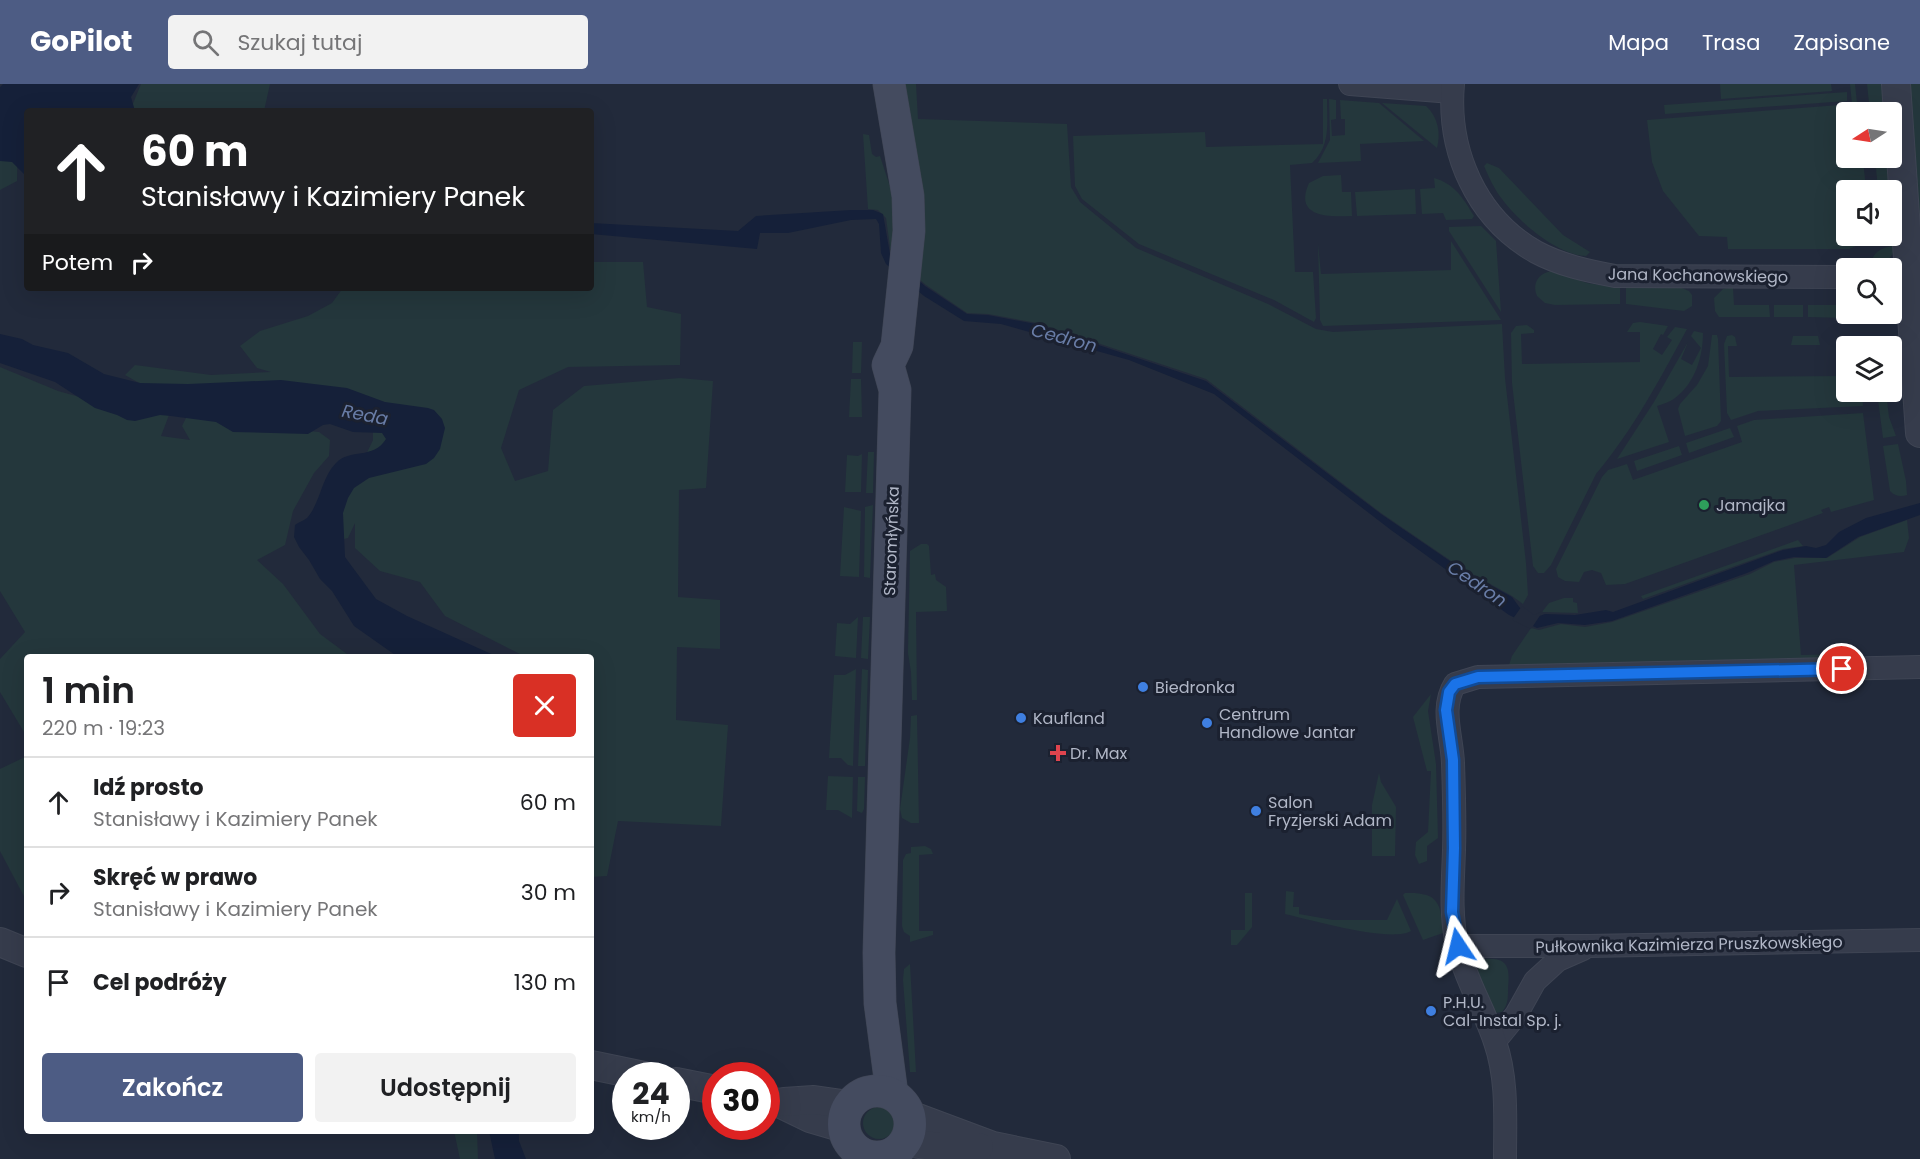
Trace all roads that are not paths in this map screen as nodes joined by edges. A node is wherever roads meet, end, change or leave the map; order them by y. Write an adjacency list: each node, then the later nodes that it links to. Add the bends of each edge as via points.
1 (889, 84): 18 (main road, Staromłyńska, via 908,196 909,231 897,346 906,367 895,390 880,1003 870,1058)
2 (1350, 84): 4 (street)
3 (1896, 84): 5 (street)
4 (1452, 88): 6 (street, Jana Kochanowskiego, via 1453,128 1462,167 1505,229 1535,251 1563,264 1615,276)
5 (1907, 276): 7 (street)
6 (1836, 277)
7 (1920, 433)
8 (1920, 668): 11 (street, via 1478,677 1455,684 1449,692 1446,710 1453,760 1452,912)
9 (1920, 940): 12 (street, Pułkownika Kazimierza Pruszkowskiego)
10 (0, 942): 13 (street)
11 (1458, 946): 12 (street, Pułkownika Kazimierza Pruszkowskiego); 14 (street)
12 (1588, 946): 14 (street, via 1558,960 1535,981 1516,1015)
13 (24, 952)
14 (1495, 1041): 20 (street, via 1504,1085)
15 (594, 1066): 16 (street)
16 (612, 1069)
17 (780, 1104): 18 (street, via 810,1118)
18 (879, 1130): 19 (street)
19 (1056, 1159)
20 (1505, 1159)

